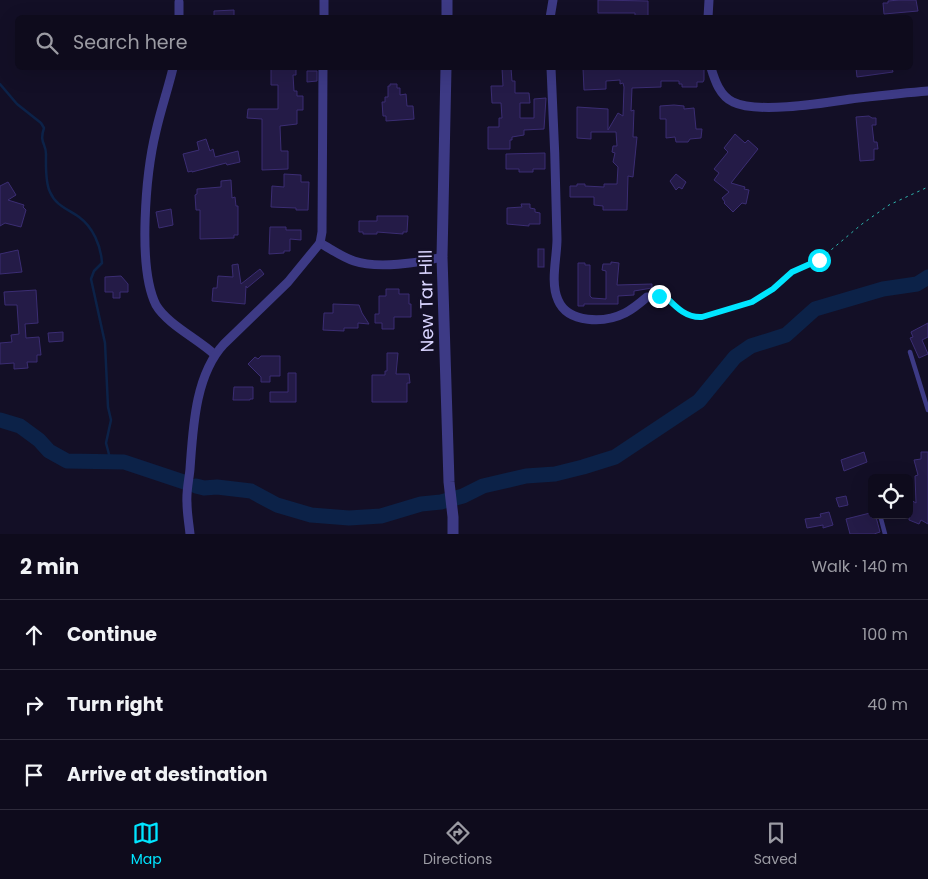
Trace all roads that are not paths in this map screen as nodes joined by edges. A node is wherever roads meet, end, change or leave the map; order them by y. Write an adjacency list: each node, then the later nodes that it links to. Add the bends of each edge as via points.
1 (324, 0): 7 (street)
2 (447, 0): 8 (street)
3 (553, 0): 9 (street)
4 (709, 0): 10 (street)
5 (179, 2): 6 (street)
6 (179, 15)
7 (324, 15)
8 (446, 15)
9 (550, 15)
10 (708, 15)
11 (172, 70): 21 (street, via 153,148 145,262 157,305 172,322)
12 (323, 70): 17 (street)
13 (446, 70): 18 (street, New Tar Hill)
14 (552, 70): 19 (street, via 557,299 572,316 596,320 625,313)
15 (712, 70): 16 (street, via 726,97 748,106 799,106)
16 (928, 91)
17 (320, 243): 18 (street, via 353,261 367,264 423,262); 21 (street, via 288,282)
18 (442, 257): 25 (street, New Tar Hill)
19 (646, 297)
20 (910, 352): 22 (lane)
21 (214, 354): 24 (street, via 206,372 194,422 186,502)
22 (928, 410)
23 (881, 519): 26 (lane)
24 (190, 534)
25 (453, 534)
26 (885, 534)

